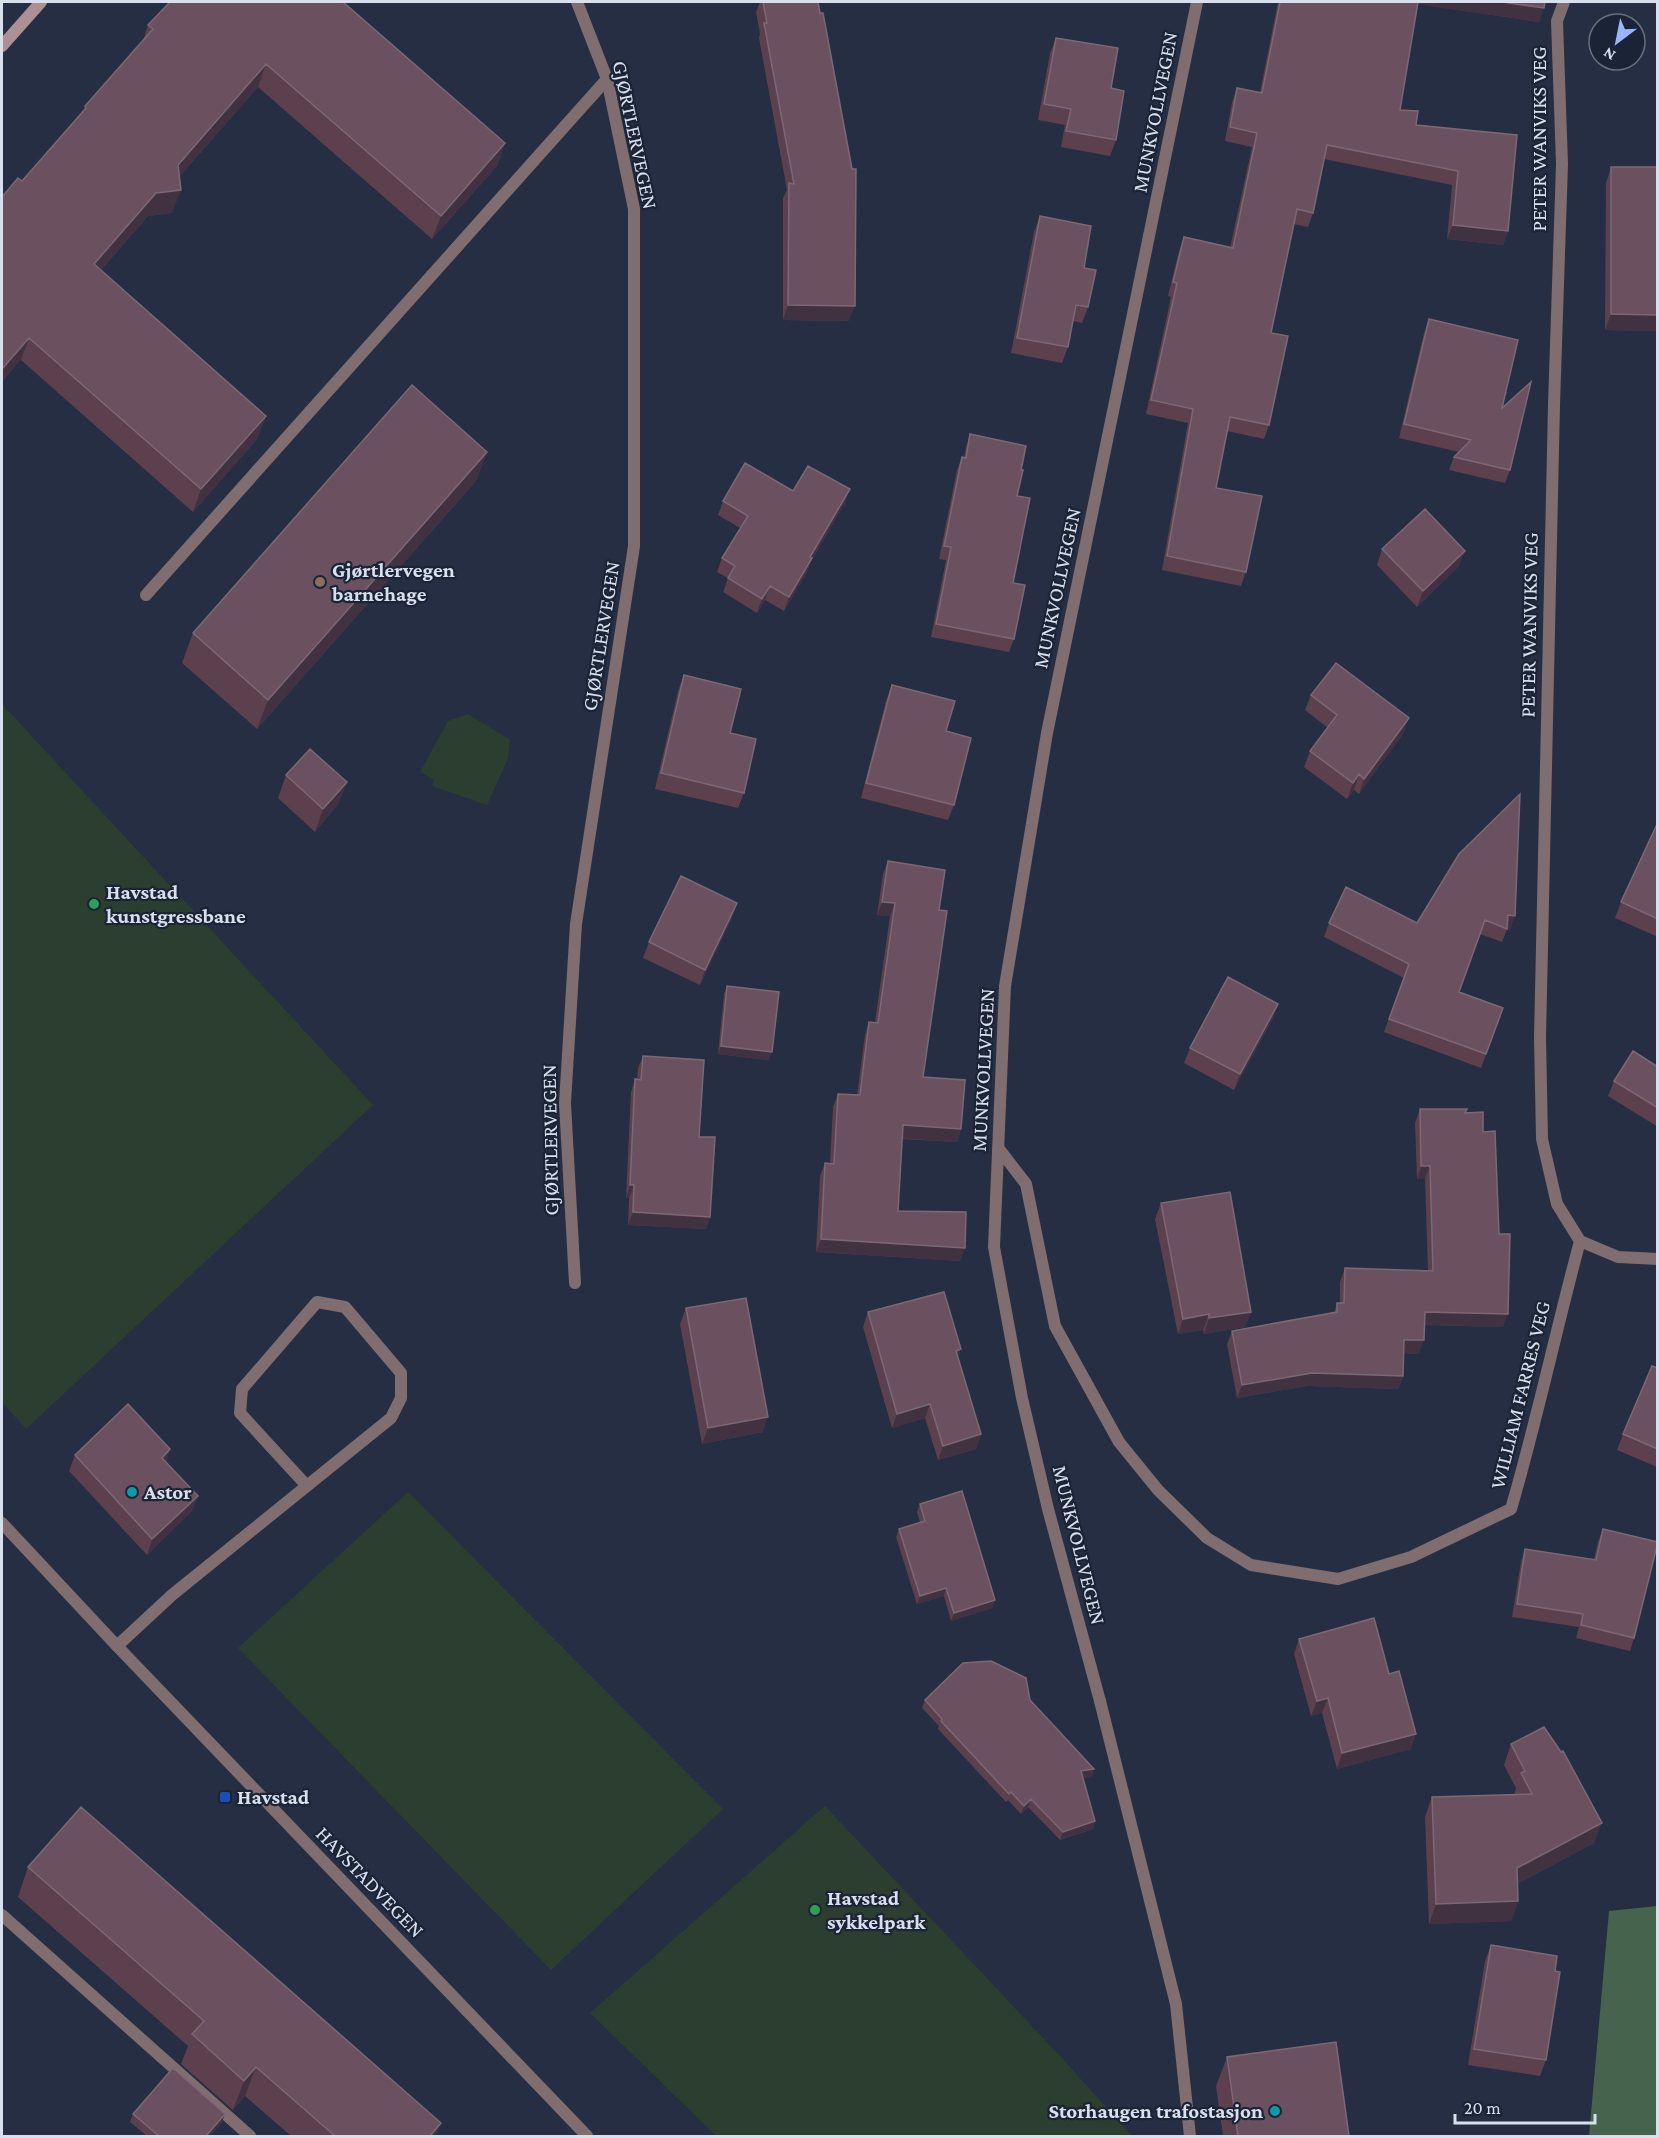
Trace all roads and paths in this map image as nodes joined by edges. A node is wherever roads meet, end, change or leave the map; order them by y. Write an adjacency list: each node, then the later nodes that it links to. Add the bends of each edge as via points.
1 (41, 2): 5 (main road)
2 (577, 2): 6 (street, GJØRTLERVEGEN)
3 (1197, 2): 8 (street, MUNKVOLLVEGEN, via 1047,733 1005,986)
4 (1564, 2): 9 (street, PETER WANVIKS VEG, via 1557,21 1562,164 1540,1037 1542,1139 1557,1204)
5 (2, 46)
6 (607, 78): 7 (street); 11 (street, GJØRTLERVEGEN, via 634,209 634,546 576,924 565,1103)
7 (146, 595)
8 (999, 1149): 9 (street, WILLIAM FARRES VEG, via 1026,1184 1055,1326 1119,1442 1158,1490 1207,1538 1251,1565 1262,1567 1338,1579 1411,1557 1511,1509); 18 (street, MUNKVOLLVEGEN, via 994,1247 1022,1398 1176,2004)
9 (1580, 1241): 10 (street, via 1618,1257)
10 (1658, 1259)
11 (575, 1283)
12 (307, 1486): 12 (street, via 391,1418 401,1398 401,1373 345,1307 317,1302 242,1389 240,1413); 14 (street, via 172,1595)
13 (2, 1523): 14 (street, HAVSTADVEGEN)
14 (117, 1646): 17 (street, HAVSTADVEGEN)
15 (2, 1915): 16 (street)
16 (250, 2136)
17 (587, 2136)
18 (1190, 2136)

